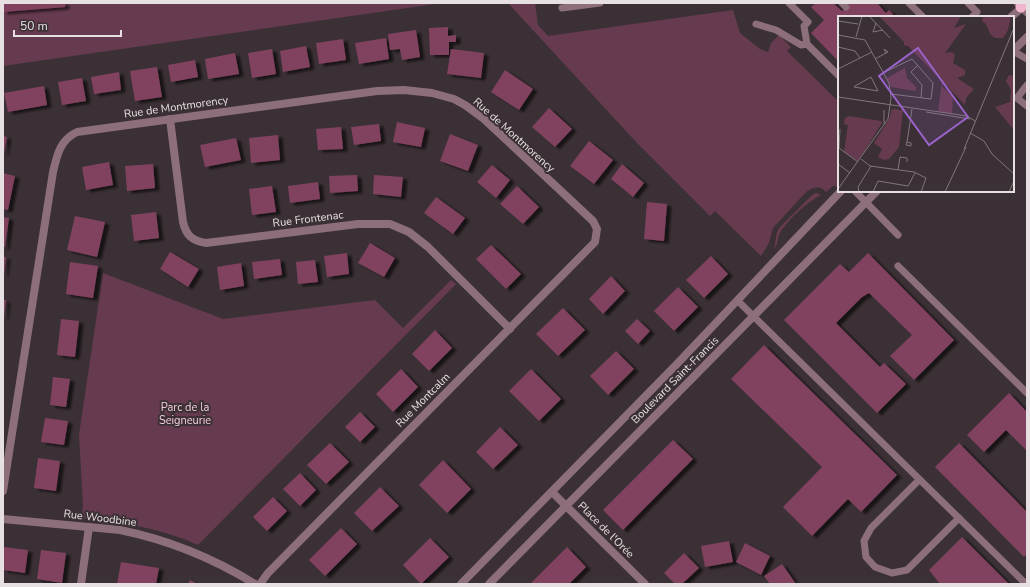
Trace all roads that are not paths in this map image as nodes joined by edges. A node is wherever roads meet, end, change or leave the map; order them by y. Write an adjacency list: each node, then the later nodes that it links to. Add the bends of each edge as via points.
1 (600, 3): 6 (lane)
2 (789, 3): 12 (lane, via 808,22 804,26)
3 (909, 3): 7 (lane)
4 (968, 3): 8 (lane, via 977,12)
5 (1023, 6): 9 (street)
6 (562, 8)
7 (922, 16)
8 (973, 16)
9 (1012, 16)
10 (756, 24): 12 (lane, via 776,30 801,45)
11 (1027, 37): 13 (street)
12 (807, 44): 16 (lane)
13 (1014, 50)
14 (1014, 52): 15 (lane)
15 (1027, 60)
16 (838, 75)
17 (1027, 86): 18 (lane, via 1017,98)
18 (1027, 106)
19 (170, 119): 24 (street, Rue de Montmorency, via 391,90 442,95 465,105 484,119 589,218); 29 (street, Rue Frontenac, via 184,226 194,240 206,243 358,224 390,224 409,232 428,247); 32 (street, Rue de Montmorency, via 77,132 66,139 60,149 53,172)
20 (840, 192): 27 (street, Boulevard Saint-Francis)
21 (856, 192): 23 (lane)
22 (876, 192): 23 (street, Boulevard Saint-Francis)
23 (866, 202): 25 (lane); 28 (street, Boulevard Saint-Francis)
24 (597, 229): 29 (street, Rue Montcalm, via 595,242 591,247)
25 (898, 235)
26 (898, 266): 30 (lane)
27 (738, 301): 28 (lane); 33 (street, Boulevard Saint-Francis)
28 (754, 316): 31 (lane); 34 (street, Boulevard Saint-Francis)
29 (510, 328): 41 (street, Rue Montcalm)
30 (1027, 393)
31 (919, 480): 35 (lane); 35 (lane, via 871,528 864,541 866,557 876,567 892,573 907,570)
32 (3, 491)
33 (552, 492): 34 (street, Place de l'Orée); 42 (street, Boulevard Saint-Francis)
34 (566, 506): 43 (street, Boulevard Saint-Francis); 44 (street, Place de l'Orée)
35 (959, 518): 38 (lane)
36 (3, 519): 37 (street, Rue Woodbine)
37 (89, 527): 39 (street); 40 (street, Rue Woodbine, via 139,534 182,546)
38 (1026, 582)
39 (81, 584)
40 (255, 584)
41 (260, 584)
42 (461, 584)
43 (489, 584)
44 (645, 584)

